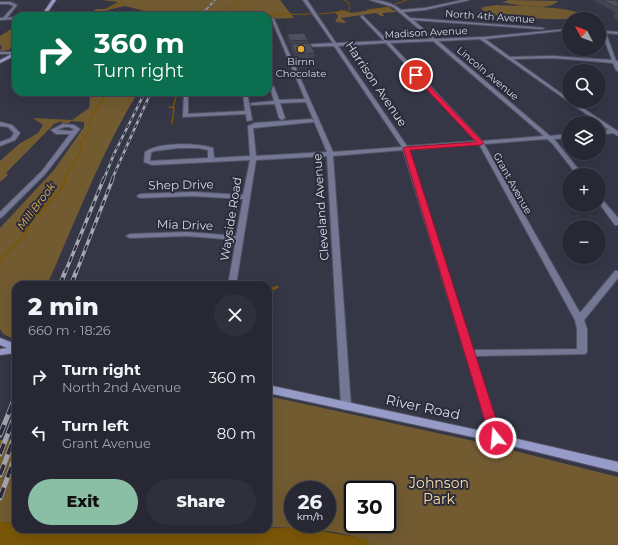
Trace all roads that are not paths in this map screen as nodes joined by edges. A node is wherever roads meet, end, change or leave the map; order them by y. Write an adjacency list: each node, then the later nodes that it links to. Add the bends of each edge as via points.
1 (54, 0): 7 (street)
2 (305, 0): 21 (street, Harrison Avenue)
3 (372, 0): 6 (street, Lincoln Avenue, via 391,5)
4 (467, 0): 6 (street, via 425,9)
5 (0, 3): 10 (street, via 16,6)
6 (400, 11): 12 (street, Lincoln Avenue)
7 (46, 12)
8 (362, 16): 19 (street, Grant Avenue)
9 (12, 18): 10 (street)
10 (2, 19)
11 (272, 19): 34 (street, Cleveland Avenue, via 287,47)
12 (409, 19): 13 (street, North 4th Avenue); 18 (street, Lincoln Avenue)
13 (562, 30)
14 (562, 31): 17 (street, Madison Avenue)
15 (606, 32): 16 (street)
16 (618, 33)
17 (481, 38): 18 (street, Madison Avenue); 26 (street)
18 (434, 40): 19 (street, Madison Avenue); 47 (street, Lincoln Avenue)
19 (386, 42): 21 (street, Madison Avenue); 48 (street, Grant Avenue)
20 (606, 42): 28 (street)
21 (336, 45): 22 (street, Madison Avenue); 50 (street, Harrison Avenue)
22 (296, 47)
23 (0, 53): 24 (street)
24 (12, 53)
25 (12, 55): 27 (street)
26 (510, 58): 28 (street, via 553,57); 33 (street)
27 (0, 62)
28 (616, 62): 29 (street)
29 (618, 70)
30 (272, 87): 35 (street)
31 (186, 96): 38 (street, via 185,116)
32 (247, 96): 36 (street)
33 (562, 96)
34 (306, 100): 35 (street); 51 (street, Cleveland Avenue)
35 (277, 102): 36 (street); 39 (street)
36 (250, 104): 38 (street)
37 (580, 108): 43 (street)
38 (248, 112): 40 (street)
39 (282, 118)
40 (249, 120)
41 (311, 122): 52 (street, Wayside Road, via 250,127)
42 (0, 124): 49 (street, via 10,126 17,133 13,139)
43 (616, 132): 45 (street)
44 (74, 133): 58 (street, via 44,172)
45 (606, 133)
46 (562, 137): 47 (street)
47 (549, 139): 48 (street); 54 (street, Lincoln Avenue)
48 (481, 143): 50 (street); 64 (street, Grant Avenue)
49 (0, 144)
50 (406, 148): 51 (street); 69 (street, Harrison Avenue)
51 (330, 154): 52 (street); 71 (street, Cleveland Avenue)
52 (253, 157): 53 (street); 56 (street, Wayside Road)
53 (211, 160): 53 (street, via 211,149 200,146 156,148 148,152 147,162)
54 (574, 168)
55 (140, 196): 56 (street, Shep Drive, via 193,194)
56 (246, 197): 61 (street, Wayside Road)
57 (606, 208): 59 (street)
58 (0, 216)
59 (618, 223)
60 (130, 236): 61 (street, Mia Drive, via 187,234)
61 (239, 238): 63 (street, Wayside Road)
62 (618, 273): 64 (street)
63 (233, 281)
64 (579, 320): 69 (street, via 582,330 582,352)
65 (0, 341): 66 (street)
66 (12, 347)
67 (12, 350): 68 (street)
68 (0, 352)
69 (470, 353): 72 (street, Harrison Avenue)
70 (272, 390): 71 (street, River Road)
71 (346, 406): 72 (street, River Road)
72 (496, 438): 73 (street, River Road)
73 (618, 467)

